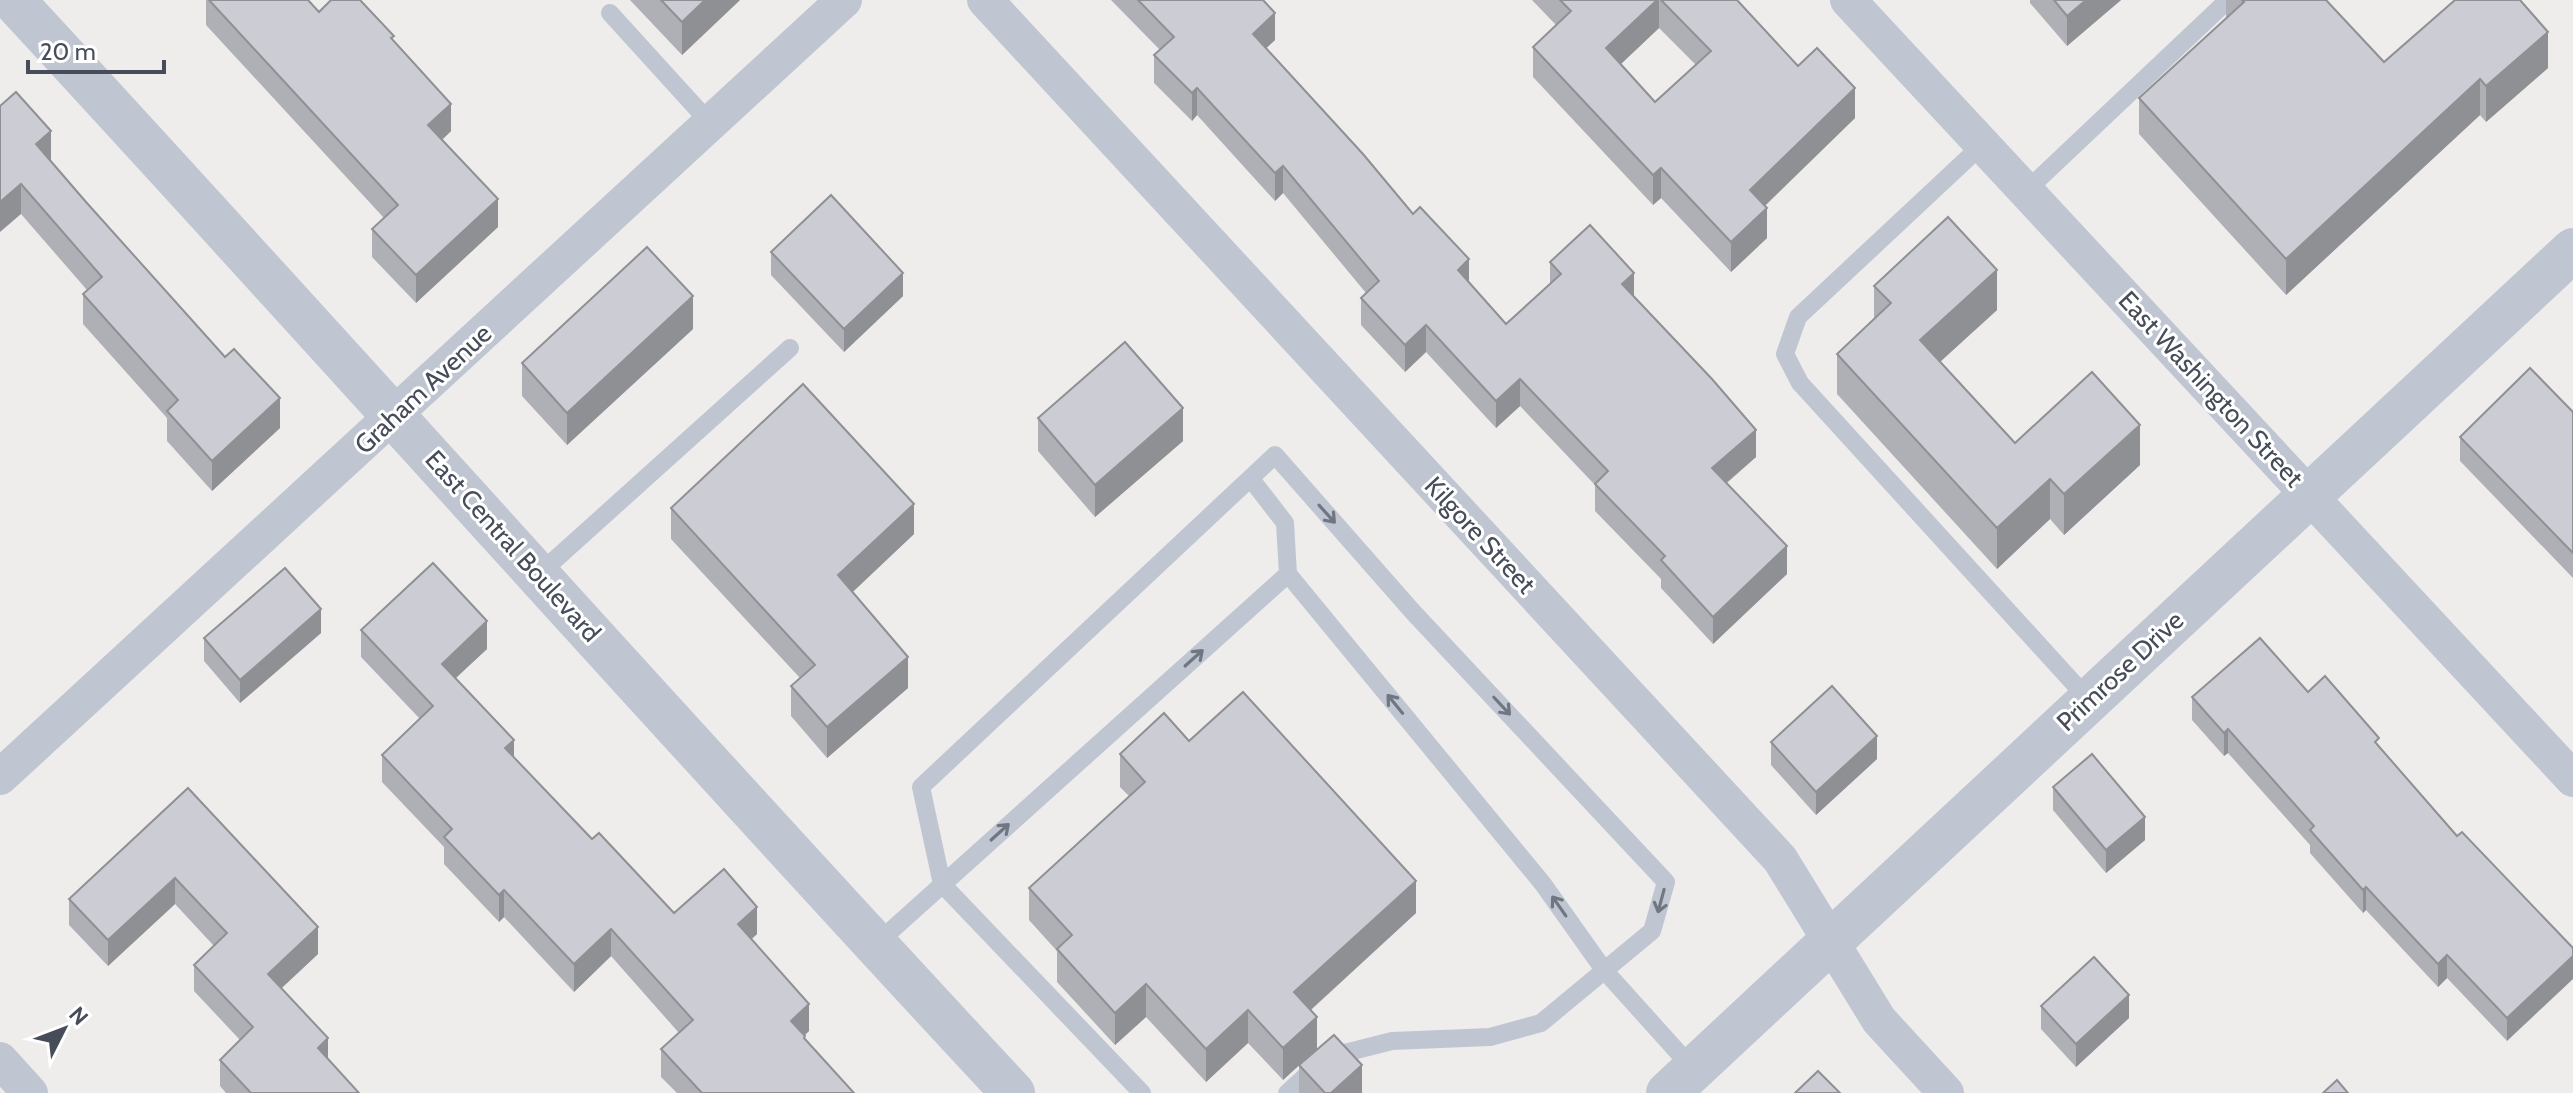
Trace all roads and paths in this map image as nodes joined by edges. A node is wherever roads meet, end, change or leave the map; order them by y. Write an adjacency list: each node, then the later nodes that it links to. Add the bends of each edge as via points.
1 (844, 0): 7 (street, Graham Avenue)
2 (985, 0): 21 (street, Kilgore Street, via 1780,859)
3 (1848, 0): 8 (street, East Washington Street)
4 (2228, 0): 9 (lane)
5 (25, 4): 12 (street, East Central Boulevard)
6 (610, 13): 7 (lane)
7 (710, 123): 12 (street, Graham Avenue)
8 (1983, 144): 9 (street, East Washington Street); 17 (lane, via 1798,317 1785,354 1800,383)
9 (2026, 191): 14 (street, East Washington Street)
10 (2573, 250): 14 (street, Primrose Drive)
11 (790, 348): 15 (lane)
12 (395, 415): 15 (street, East Central Boulevard); 18 (street, Graham Avenue)
13 (1251, 479): 16 (lane, via 1285,523); 20 (lane, via 921,787); 23 (lane, one-way to 23, via 1275,455 1413,612 1666,882 1652,931)
14 (2310, 494): 17 (street, Primrose Drive); 19 (street, East Washington Street)
15 (539, 574): 22 (street, East Central Boulevard)
16 (1288, 574): 20 (lane, one-way to 16); 23 (lane, one-way to 16, via 1543,884)
17 (2089, 700): 21 (street, Primrose Drive)
18 (0, 777)
19 (2573, 779)
20 (942, 884): 22 (lane); 28 (lane)
21 (1832, 943): 25 (street, Primrose Drive); 30 (street, Kilgore Street, via 1879,1020)
22 (875, 945): 27 (street, East Central Boulevard)
23 (1604, 970): 25 (lane); 29 (lane, via 1541,1023 1490,1037 1392,1041 1325,1058)
24 (0, 1060): 26 (street)
25 (1681, 1081)
26 (30, 1093)
27 (1013, 1093)
28 (1142, 1093)
29 (1287, 1093)
30 (1946, 1093)

